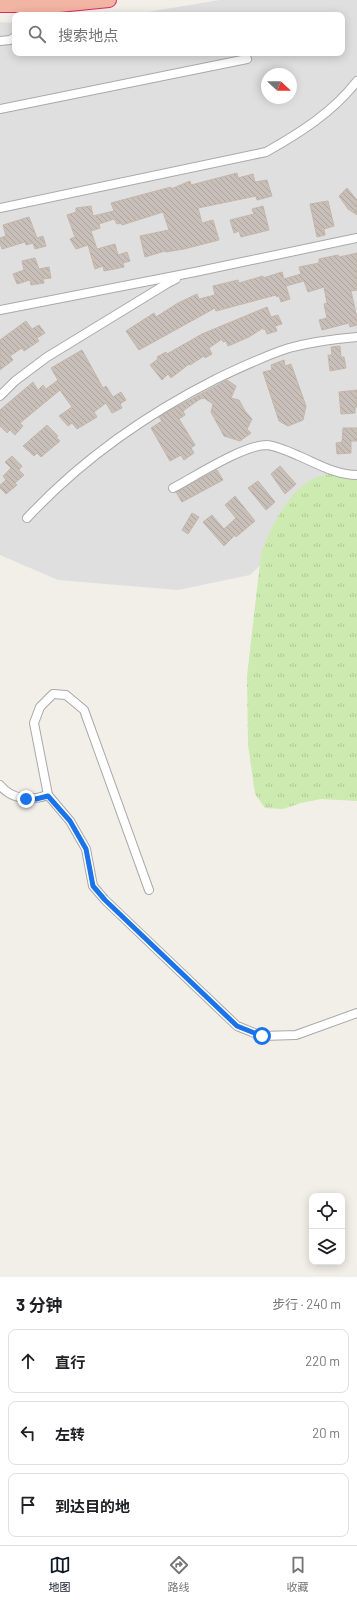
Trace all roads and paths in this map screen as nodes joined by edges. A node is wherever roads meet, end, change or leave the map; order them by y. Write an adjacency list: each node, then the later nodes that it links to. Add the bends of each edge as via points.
1 (109, 0): 3 (highway)
2 (0, 5): 3 (highway)
3 (25, 10)
4 (12, 39): 5 (street)
5 (0, 41)
6 (246, 59): 8 (street)
7 (357, 81): 9 (street, via 344,98 298,134 266,152)
8 (0, 109)
9 (0, 208)
10 (357, 238): 11 (street)
11 (195, 272): 12 (street); 14 (street, via 168,283 53,353 15,381)
12 (0, 310)
13 (357, 336): 17 (street, via 289,348 240,367 193,391 125,432 93,456 53,490)
14 (0, 396)
15 (357, 475): 16 (street, via 336,473 269,445 240,452)
16 (173, 488)
17 (27, 518)
18 (0, 785): 19 (street, via 11,794 26,799)
19 (48, 796): 20 (street, via 34,723 40,707 53,694 66,696 84,710); 21 (street, via 70,821 86,849 93,886 237,1026 262,1036 296,1035)
20 (149, 890)
21 (357, 1013)

